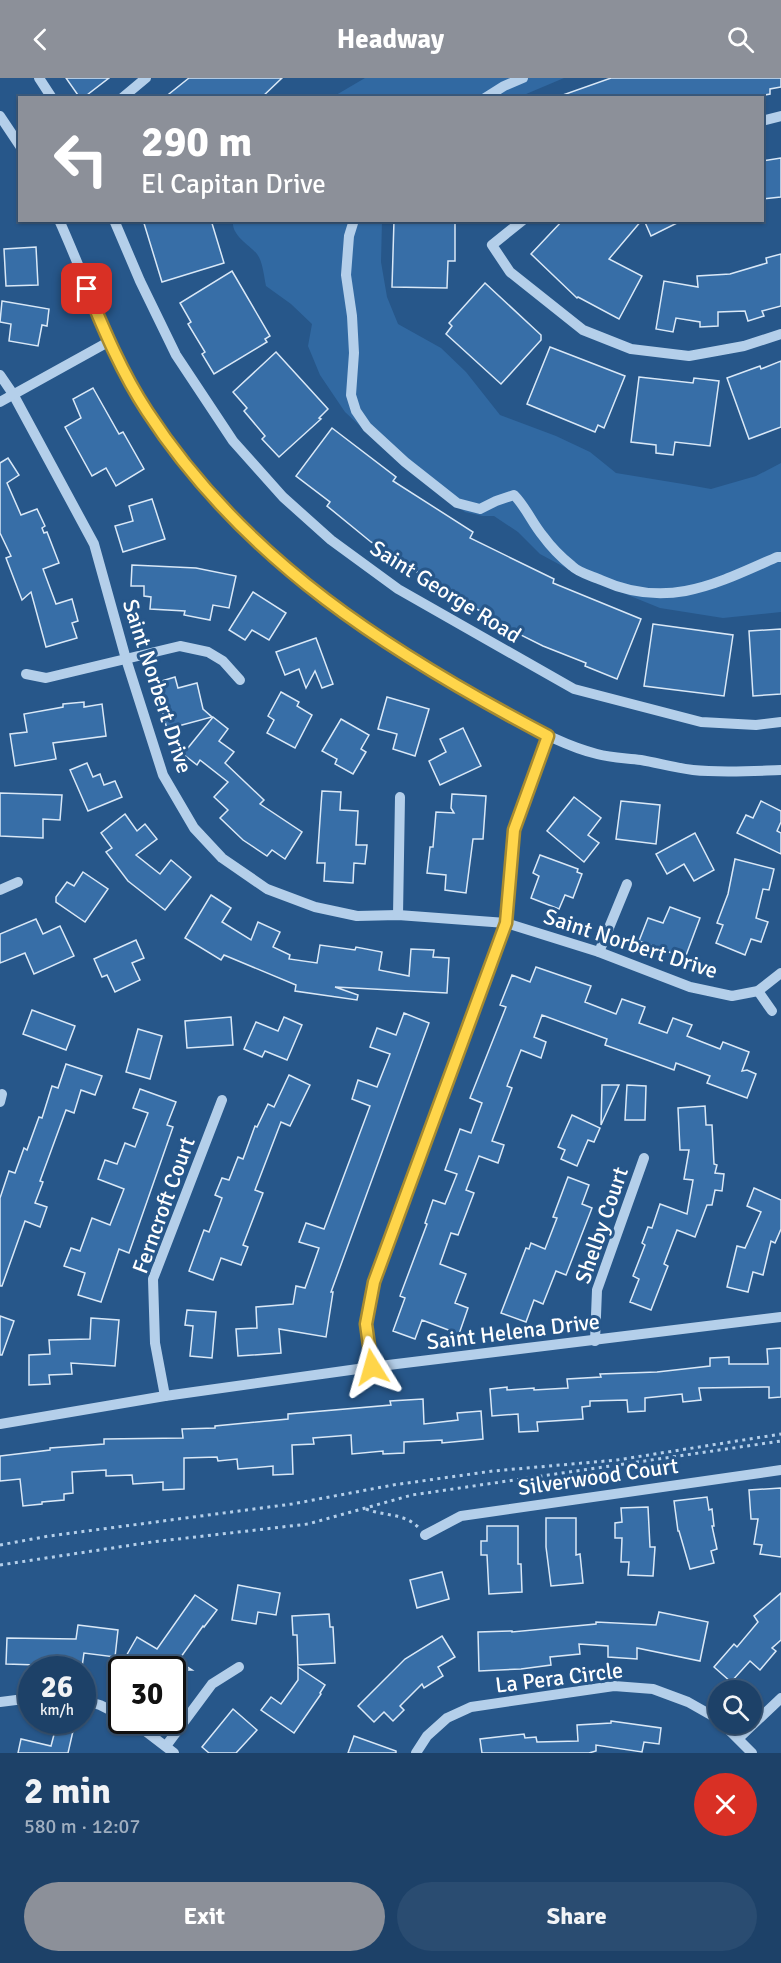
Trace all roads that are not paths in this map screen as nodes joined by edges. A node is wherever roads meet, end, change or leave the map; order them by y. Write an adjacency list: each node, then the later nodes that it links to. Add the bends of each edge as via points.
1 (39, 78): 4 (street)
2 (146, 78): 5 (street)
3 (523, 78): 6 (street)
4 (51, 96)
5 (124, 96)
6 (487, 96)
7 (0, 116): 10 (street)
8 (781, 116): 9 (street)
9 (764, 120)
10 (18, 143)
11 (60, 222): 16 (street)
12 (115, 222): 24 (street, Saint George Road, via 176,355 233,441 284,497 398,590 574,689 701,722)
13 (353, 222): 20 (street, via 346,275 354,353 351,395 367,427 457,503 480,509 514,495 543,537 573,568 616,587 645,594 684,592)
14 (521, 222): 15 (street, via 492,245 510,272 584,330 631,349 689,356 744,346)
15 (781, 334)
16 (110, 341): 18 (street); 25 (street, via 146,410 182,461 235,521 303,583 425,668)
17 (0, 375): 18 (street, Saint Norbert Drive)
18 (13, 394): 19 (street); 21 (street, Saint Norbert Drive, via 94,544)
19 (0, 402)
20 (781, 557)
21 (126, 659): 22 (street, via 46,678); 23 (street, via 180,646 208,652 224,661); 31 (street, Saint Norbert Drive, via 163,775 194,828 222,858 267,889 315,908 357,916)
22 (26, 674)
23 (240, 680)
24 (781, 722)
25 (548, 736): 26 (street, via 597,754 693,770); 32 (street, via 514,830)
26 (781, 770)
27 (400, 797): 31 (street)
28 (18, 882): 30 (street)
29 (627, 884): 33 (street)
30 (0, 890)
31 (398, 915): 32 (street, Saint Norbert Drive)
32 (506, 923): 33 (street, Saint Norbert Drive); 41 (street, via 374,1282 366,1324)
33 (599, 952): 35 (street, Saint Norbert Drive, via 690,987 732,996)
34 (781, 973): 35 (street)
35 (759, 991): 36 (street)
36 (772, 1011)
37 (222, 1100): 42 (street, Ferncroft Court, via 153,1279 155,1343)
38 (644, 1158): 40 (street, Shelby Court, via 597,1290)
39 (781, 1317): 40 (street, Saint Helena Drive)
40 (595, 1341): 41 (street, Saint Helena Drive)
41 (372, 1367): 42 (street, Saint Helena Drive)
42 (165, 1396): 43 (street, Saint Helena Drive)
43 (0, 1424)
44 (781, 1470): 45 (street, Silverwood Court, via 461,1516)
45 (425, 1535)
46 (239, 1667): 54 (street, via 212,1684)
47 (781, 1698): 53 (street)
48 (18, 1700): 49 (street)
49 (0, 1702)
50 (708, 1713): 55 (street, La Pera Circle, via 653,1689 614,1686 471,1707 447,1718 427,1736)
51 (150, 1734): 54 (street)
52 (734, 1734): 53 (street)
53 (739, 1738): 56 (street)
54 (170, 1749)
55 (416, 1753)
56 (752, 1753)

